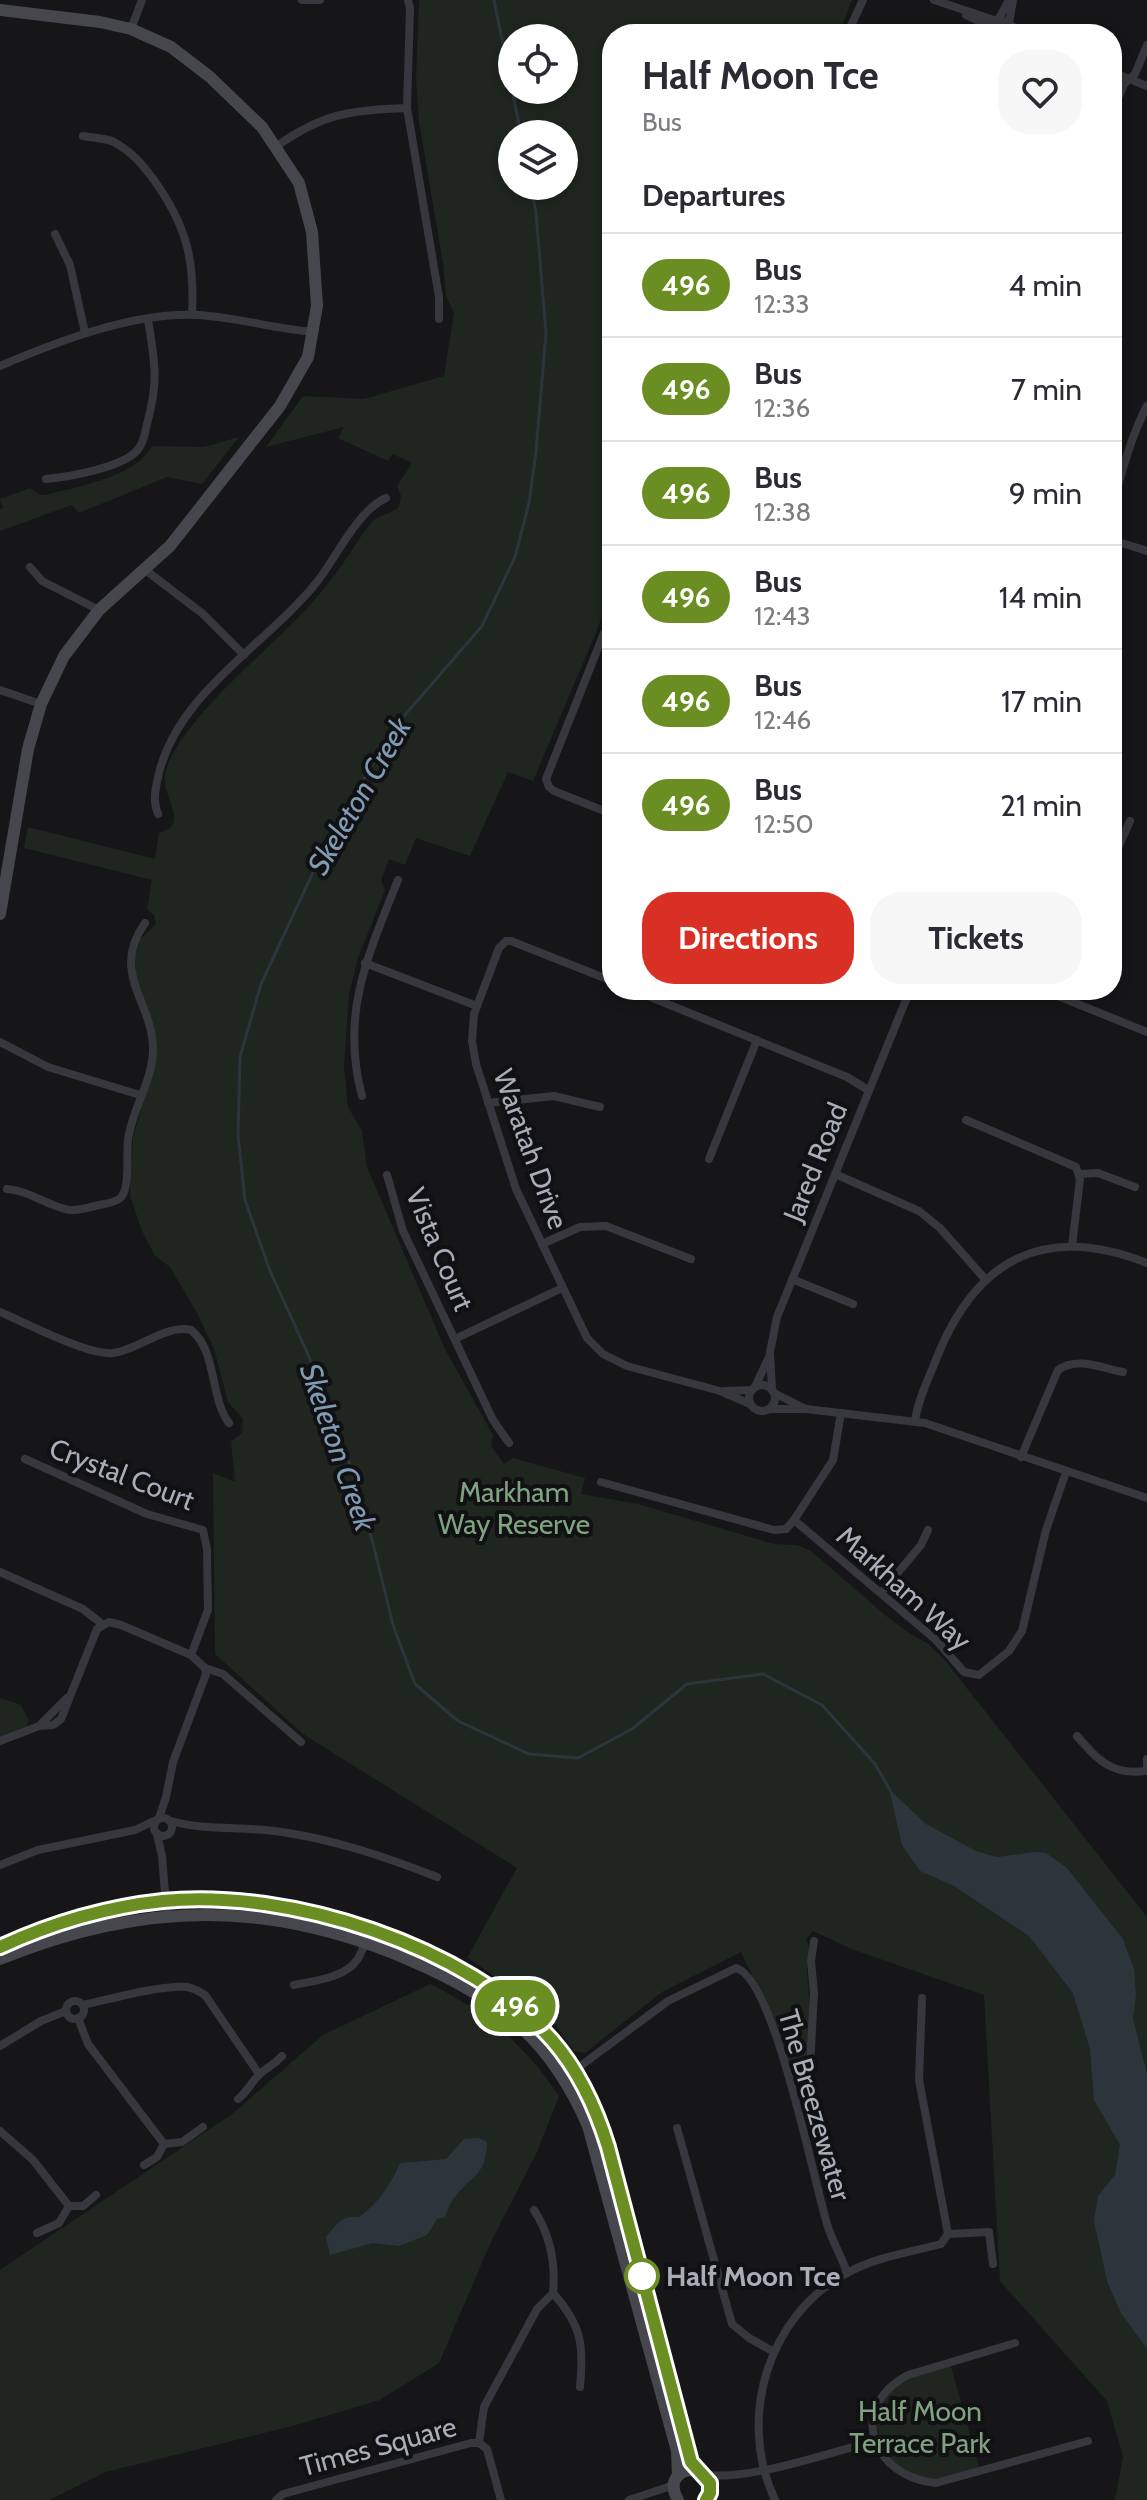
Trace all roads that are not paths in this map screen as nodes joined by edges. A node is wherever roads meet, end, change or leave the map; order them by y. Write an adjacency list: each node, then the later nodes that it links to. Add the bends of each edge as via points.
1 (142, 0): 13 (street)
2 (302, 0): 3 (street)
3 (320, 0)
4 (408, 0): 19 (street)
5 (861, 0): 9 (street)
6 (934, 0): 10 (street)
7 (1011, 0): 11 (street); 12 (street)
8 (0, 10): 13 (street)
9 (851, 24)
10 (986, 24)
11 (999, 24)
12 (1008, 24)
13 (131, 29): 21 (street, via 193,62)
14 (1147, 45): 16 (street)
15 (1122, 76): 16 (street)
16 (1130, 79): 17 (street); 18 (street)
17 (1147, 86)
18 (1122, 89)
19 (407, 108): 21 (street, via 336,115); 24 (street)
20 (83, 136): 23 (street, via 111,141 138,158 180,219 190,260)
21 (277, 146): 26 (street, via 299,183 312,232)
22 (55, 234): 27 (street, via 70,265)
23 (192, 314): 25 (street); 26 (street)
24 (439, 319)
25 (148, 320): 27 (street); 31 (street, via 157,385 141,446 127,459)
26 (314, 332): 38 (street, via 308,357 280,406 178,537)
27 (85, 333): 28 (street)
28 (0, 366)
29 (1147, 406): 30 (street, via 1129,443)
30 (1122, 475)
31 (46, 479)
32 (386, 498): 41 (street, via 369,510 316,583)
33 (1122, 538): 35 (street)
34 (1122, 542): 35 (street)
35 (1129, 543): 36 (street)
36 (1147, 551)
37 (30, 567): 39 (street, via 42,581)
38 (144, 569): 39 (street); 41 (street, via 203,614)
39 (99, 610): 43 (street, via 64,656)
40 (602, 638): 44 (street, via 546,776 554,791)
41 (244, 655): 45 (street, via 173,735 154,794)
42 (0, 690): 43 (street)
43 (41, 704): 47 (street)
44 (602, 810)
45 (158, 814)
46 (1130, 821): 48 (street)
47 (6, 837): 50 (street)
48 (1122, 839)
49 (398, 880): 52 (street)
50 (0, 914)
51 (145, 923): 62 (street, via 130,959 152,1043)
52 (365, 963): 57 (street); 63 (street, via 353,1021 354,1064)
53 (602, 977): 57 (street, Waratah Drive, via 506,941)
54 (658, 1000): 59 (street)
55 (906, 1000): 61 (street, Jared Road)
56 (1077, 1000): 58 (street)
57 (477, 1006): 64 (street, Waratah Drive, via 472,1041)
58 (1146, 1032)
59 (757, 1040): 61 (street); 67 (street)
60 (0, 1042): 62 (street, via 48,1067)
61 (870, 1086): 68 (street, Jared Road)
62 (140, 1095): 72 (street, via 128,1137 124,1195 71,1210)
63 (362, 1096)
64 (488, 1103): 65 (street, via 554,1096); 73 (street, Waratah Drive, via 516,1189)
65 (600, 1107)
66 (966, 1120): 69 (street, via 1068,1161)
67 (709, 1159)
68 (835, 1174): 77 (street, Jared Road); 78 (street, via 919,1211)
69 (1080, 1174): 71 (street, via 1098,1173); 74 (street)
70 (387, 1175): 82 (street, Vista Court, via 403,1231)
71 (1135, 1187)
72 (7, 1189)
73 (542, 1244): 75 (street, via 580,1227 606,1226); 79 (street, Waratah Drive)
74 (1072, 1246): 76 (street); 78 (street, via 1029,1254)
75 (691, 1259)
76 (1147, 1263)
77 (792, 1279): 80 (street); 83 (street, Jared Road)
78 (985, 1279): 92 (street, via 950,1327)
79 (562, 1288): 82 (street, Vista Court); 86 (street, Waratah Drive, via 587,1338 603,1354 627,1366)
80 (853, 1304)
81 (0, 1312): 93 (street, via 108,1353 188,1329 198,1337)
82 (455, 1339): 94 (street, Vista Court)
83 (770, 1352): 85 (street, Jared Road); 87 (street, Jared Road)
84 (1123, 1372): 95 (street, via 1077,1363 1058,1370)
85 (754, 1388): 86 (street, Waratah Drive); 87 (street, via 767,1386); 88 (street)
86 (720, 1391): 88 (street, Waratah Drive)
87 (773, 1391): 89 (street); 90 (street)
88 (750, 1404): 89 (street, via 759,1411)
89 (770, 1409): 90 (street)
90 (806, 1409): 91 (street)
91 (841, 1413): 92 (street); 100 (street, via 833,1460)
92 (915, 1421): 95 (street)
93 (229, 1423)
94 (509, 1443)
95 (1021, 1457): 97 (street)
96 (25, 1459): 105 (street, Crystal Court, via 147,1514 203,1530 208,1610)
97 (1066, 1472): 99 (street); 103 (street, Markham Way, via 1022,1631 1009,1651 985,1671 964,1672)
98 (601, 1482): 100 (street, via 774,1530 786,1529)
99 (1146, 1499)
100 (794, 1520): 103 (street, Markham Way)
101 (928, 1530): 103 (street)
102 (0, 1572): 104 (street, via 83,1609)
103 (881, 1593)
104 (102, 1624): 105 (street, via 116,1623); 108 (street, via 68,1698 39,1726)
105 (191, 1655): 106 (street)
106 (205, 1668): 109 (street, via 223,1674); 112 (street)
107 (1077, 1736): 111 (street, via 1104,1764)
108 (0, 1741)
109 (301, 1742)
110 (1147, 1759): 111 (street)
111 (1147, 1768)
112 (166, 1797): 113 (street); 114 (street)
113 (158, 1819): 114 (street); 116 (street); 117 (street)
114 (170, 1820): 115 (street); 118 (street)
115 (190, 1825): 118 (street); 121 (street, via 342,1843)
116 (135, 1830): 117 (street); 120 (street, via 38,1850)
117 (156, 1833): 118 (street); 119 (street)
118 (170, 1833): 119 (street)
119 (162, 1856): 122 (street)
120 (0, 1865)
121 (437, 1877)
122 (165, 1901): 123 (street); 126 (street, via 64,1921); 136 (street, via 285,1907 398,1941 499,1992 552,2041)
123 (167, 1917): 124 (street, via 221,1914 274,1919); 127 (street, via 75,1932)
124 (366, 1941): 128 (street, via 349,1969); 136 (street, via 477,1992)
125 (814, 1941): 137 (street, via 810,2066)
126 (0, 1947)
127 (0, 1959)
128 (294, 1985)
129 (922, 1998): 148 (street, via 919,2080)
130 (83, 2005): 131 (street, via 72,2001); 132 (street); 135 (street, via 165,1989 197,1990)
131 (66, 2011): 132 (street); 133 (street)
132 (78, 2018): 142 (street, via 88,2044)
133 (0, 2046)
134 (282, 2056): 135 (street)
135 (259, 2074): 138 (street)
136 (570, 2074): 137 (street, The Breezewater, via 668,2001 736,1968 749,1976 773,2023); 159 (street, via 592,2102 608,2147 691,2462); 161 (street, via 595,2146 677,2451)
137 (790, 2082): 150 (street, The Breezewater, via 827,2225)
138 (238, 2099)
139 (203, 2127): 142 (street, via 182,2142)
140 (677, 2128): 153 (street, via 732,2324)
141 (0, 2131): 145 (street, via 33,2160)
142 (164, 2144): 143 (street)
143 (144, 2165)
144 (96, 2195): 145 (street, via 83,2206)
145 (69, 2206): 147 (street, via 59,2223)
146 (534, 2210): 151 (street, via 547,2230)
147 (37, 2233)
148 (948, 2234): 149 (street, via 989,2232); 150 (street, via 941,2244)
149 (993, 2264)
150 (847, 2273): 153 (street, via 807,2303)
151 (553, 2293): 154 (street, via 571,2315 581,2341); 157 (street, via 537,2309 484,2407)
152 (1015, 2343): 155 (street, via 895,2382 874,2413)
153 (774, 2352): 158 (street, via 758,2409 758,2447)
154 (580, 2387)
155 (874, 2441): 156 (street, via 903,2475 936,2483); 158 (street)
156 (1088, 2441)
157 (479, 2443): 163 (street, Times Square); 164 (street, Times Square, via 487,2449)
158 (765, 2469): 160 (street); 167 (street)
159 (700, 2472): 160 (street); 161 (street, via 686,2471); 162 (street, via 710,2483)
160 (735, 2476): 162 (street)
161 (676, 2481): 165 (street); 166 (street)
162 (708, 2496)
163 (276, 2500)
164 (501, 2500)
165 (629, 2500)
166 (678, 2500)
167 (775, 2500)

